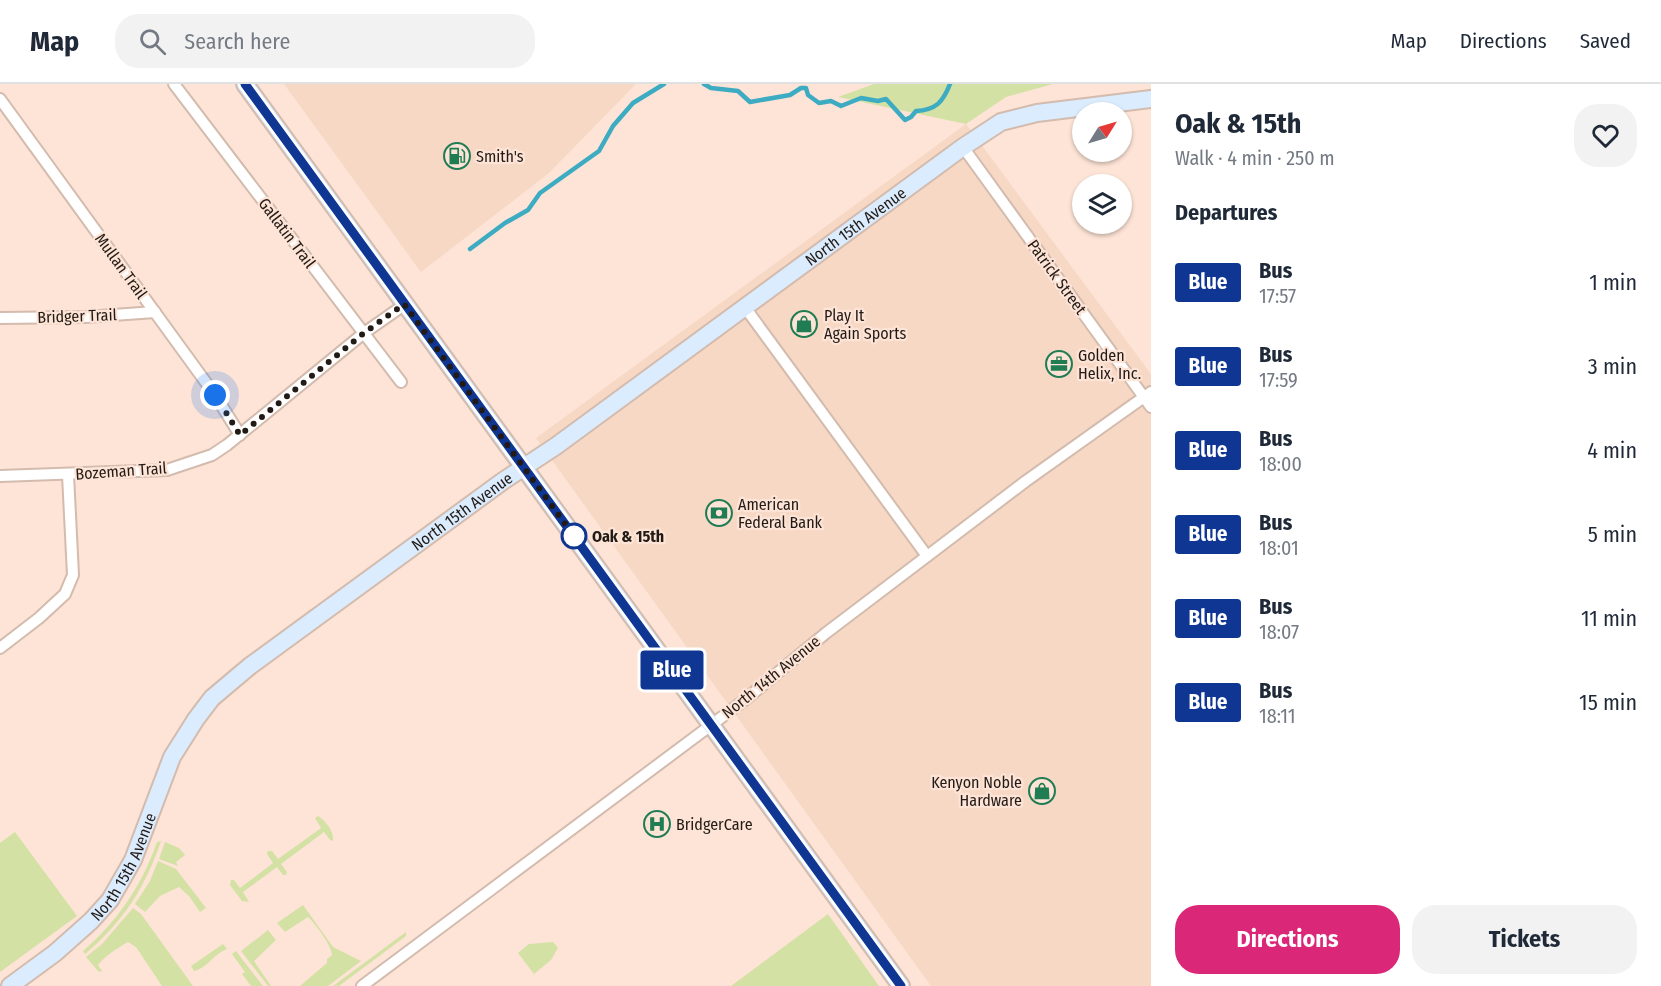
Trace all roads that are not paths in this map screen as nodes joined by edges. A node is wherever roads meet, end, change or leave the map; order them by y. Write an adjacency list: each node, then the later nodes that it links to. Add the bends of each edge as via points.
1 (174, 84): 10 (street, Gallatin Trail)
2 (245, 84): 6 (street)
3 (0, 99): 8 (street, Mullan Trail)
4 (1151, 99): 5 (street, North 15th Avenue, via 1037,112 1001,122)
5 (963, 147): 7 (street, North 15th Avenue); 12 (street, Patrick Street)
6 (404, 304): 10 (street, Bozeman Trail); 15 (street)
7 (744, 306): 15 (street, North 15th Avenue); 18 (street)
8 (155, 312): 9 (street, Bridger Trail); 14 (street, Mullan Trail)
9 (0, 318)
10 (364, 333): 11 (street, Gallatin Trail); 14 (street, Bozeman Trail)
11 (400, 382)
12 (1147, 394): 13 (street, Patrick Street); 18 (street, North 14th Avenue)
13 (1151, 407)
14 (240, 435): 16 (street, Bozeman Trail, via 212,455 167,470)
15 (524, 467): 20 (street); 21 (street, North 15th Avenue, via 212,698 172,757 133,860 110,900 55,953)
16 (68, 475): 17 (street, Bozeman Trail); 19 (street, via 73,575 65,594)
17 (0, 476)
18 (927, 556): 20 (street, North 14th Avenue)
19 (0, 648)
20 (711, 724): 22 (street, North 14th Avenue); 23 (street)
21 (10, 986)
22 (362, 986)
23 (901, 986)

